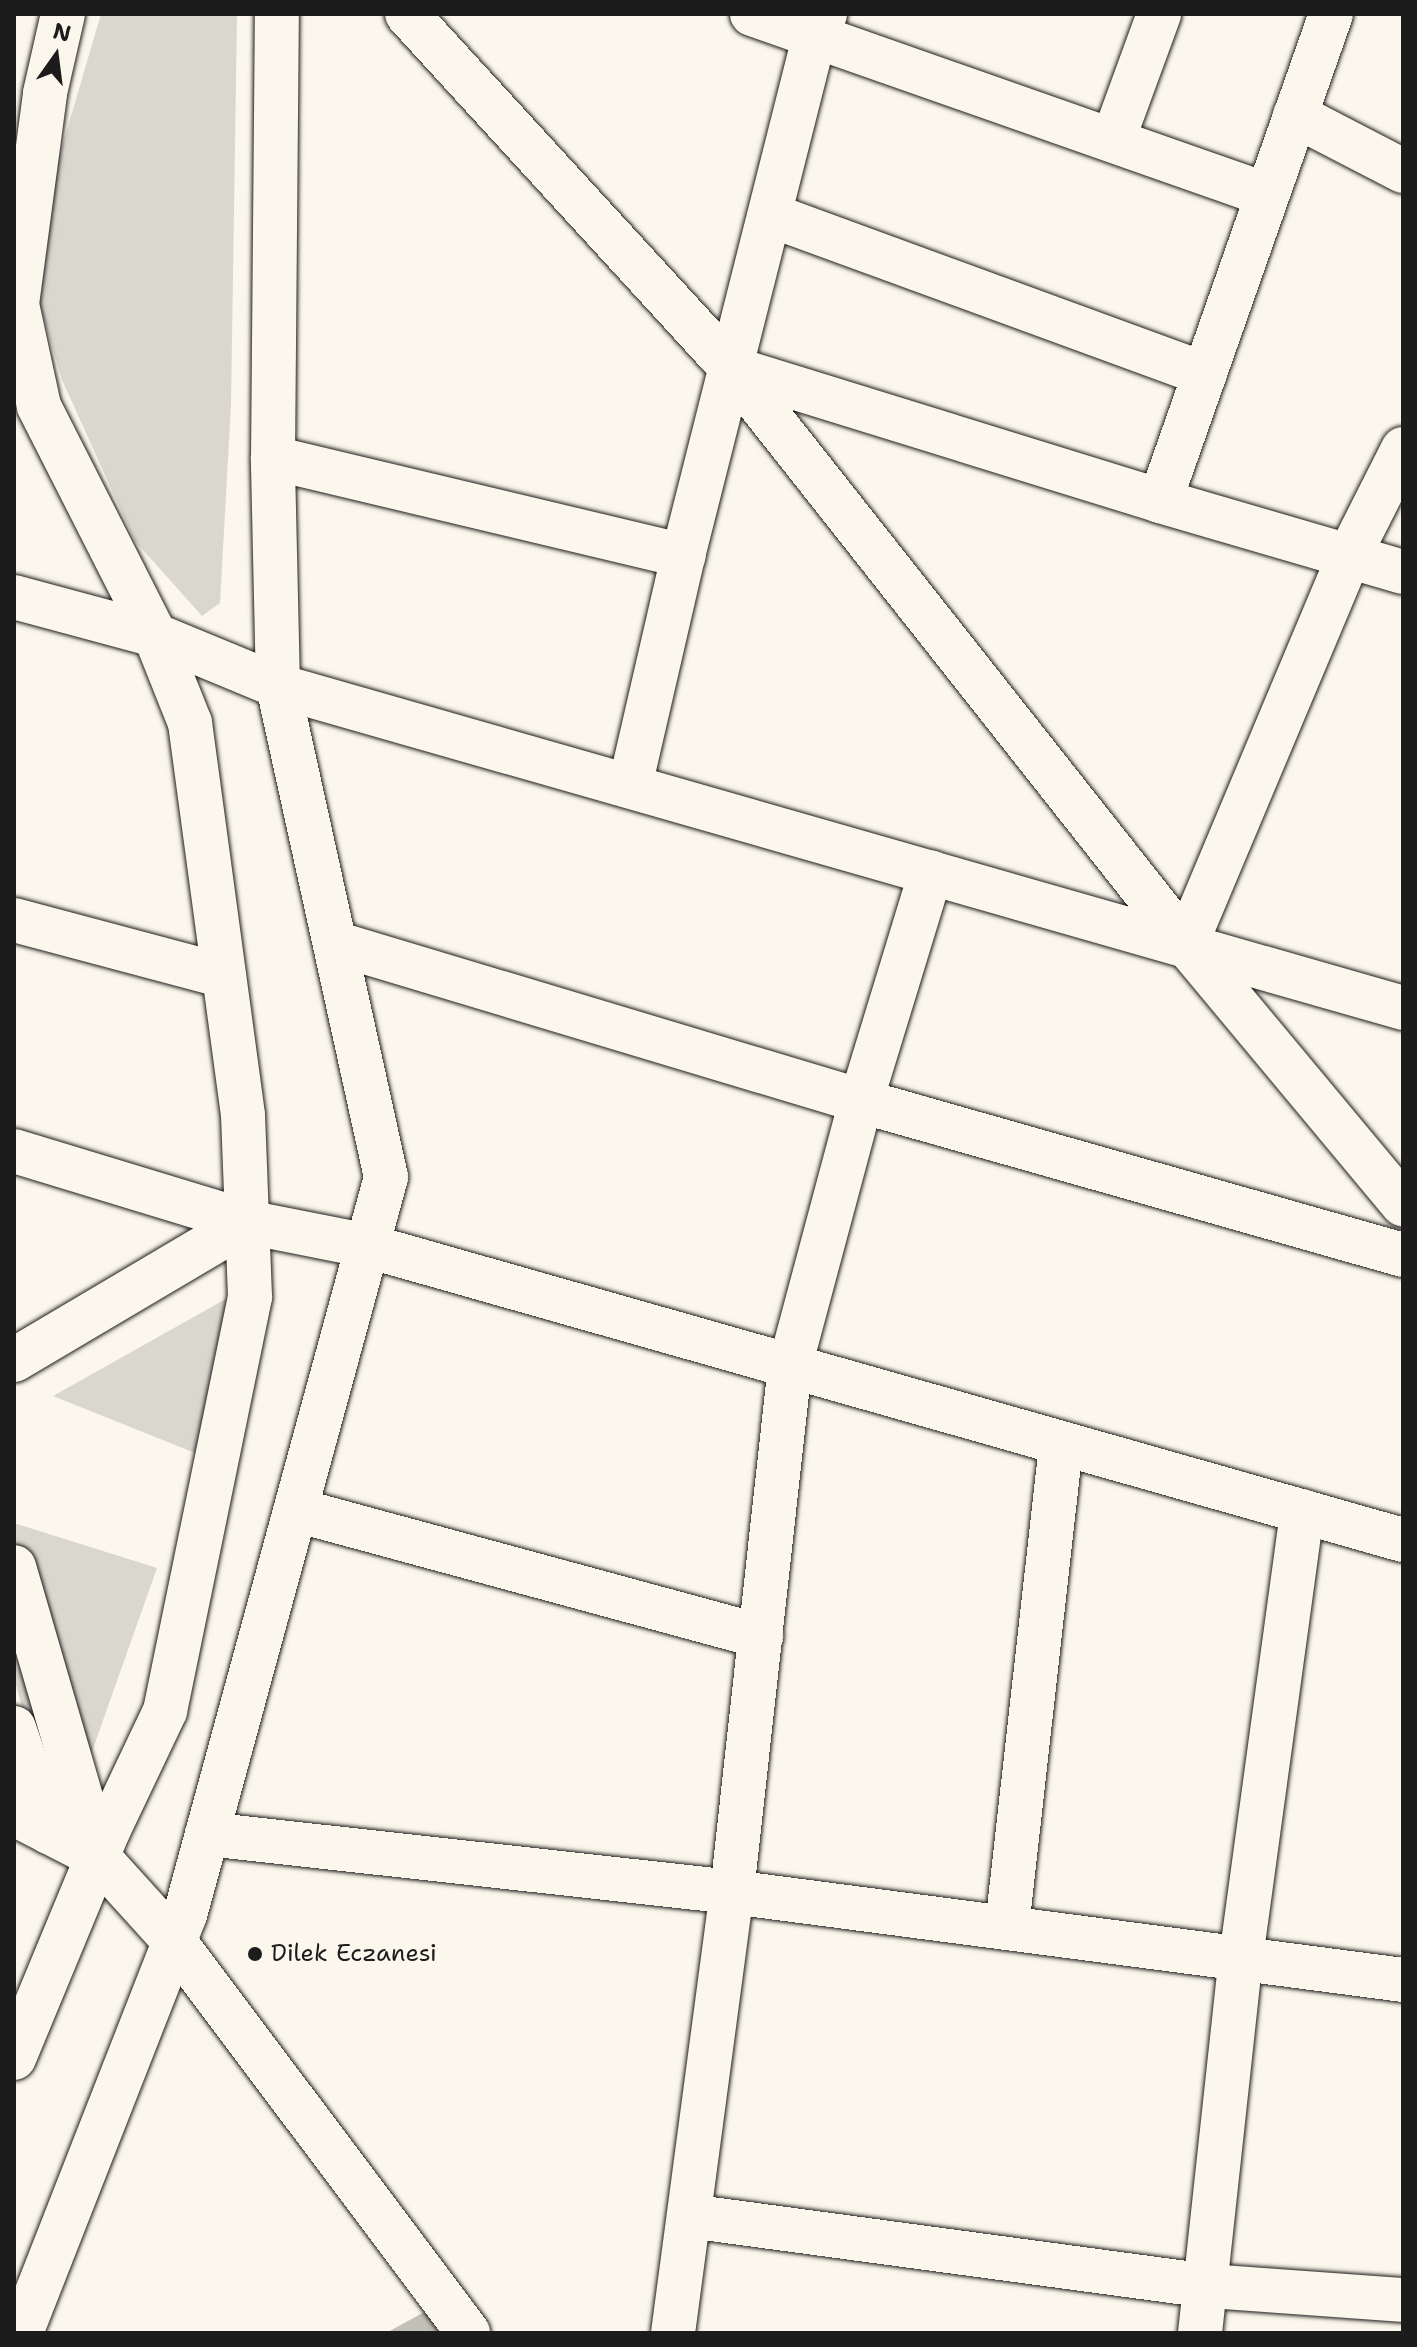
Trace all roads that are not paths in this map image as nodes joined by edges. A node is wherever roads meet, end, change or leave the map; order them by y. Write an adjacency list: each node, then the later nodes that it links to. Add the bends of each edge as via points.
1 (63, 14): 8 (street)
2 (277, 14): 17 (street)
3 (752, 14): 7 (street)
4 (1159, 14): 10 (street)
5 (1331, 14): 9 (street)
6 (420, 16): 14 (street)
7 (820, 24): 10 (street); 13 (street)
8 (29, 87): 23 (street, via 17,304 39,406)
9 (1295, 115): 11 (street); 12 (street)
10 (1113, 140): 12 (street)
11 (1403, 171)
12 (1267, 195): 15 (street)
13 (770, 215): 14 (street); 15 (street)
14 (731, 368): 18 (street); 19 (street); 29 (street)
15 (1205, 374): 18 (street)
16 (1403, 449): 20 (street)
17 (273, 458): 19 (street); 24 (street)
18 (1160, 501): 20 (street)
19 (683, 556): 25 (street)
20 (1349, 556): 21 (street); 29 (street)
21 (1403, 572)
22 (14, 597): 23 (street)
23 (155, 635): 24 (street); 30 (street, via 190,723)
24 (278, 686): 25 (street); 28 (street)
25 (630, 786): 26 (street)
26 (931, 872): 29 (street); 32 (street)
27 (14, 920): 30 (street)
28 (335, 943): 32 (street); 36 (street, via 386,1177)
29 (1186, 944): 31 (street); 34 (street)
30 (224, 976): 35 (street, via 243,1115)
31 (1403, 1008)
32 (861, 1101): 37 (street); 39 (street)
33 (14, 1151): 35 (street)
34 (1403, 1204)
35 (247, 1222): 36 (street); 38 (street); 49 (street, via 250,1297 165,1711)
36 (368, 1246): 39 (street); 41 (street)
37 (1403, 1255)
38 (14, 1360)
39 (790, 1366): 40 (street); 45 (street)
40 (1061, 1444): 42 (street); 51 (street)
41 (296, 1510): 45 (street); 48 (street)
42 (1302, 1511): 43 (street); 53 (street)
43 (1403, 1540)
44 (14, 1567): 49 (street)
45 (761, 1636): 50 (street)
46 (14, 1728): 47 (street)
47 (31, 1823): 49 (street)
48 (207, 1834): 50 (street); 52 (street)
49 (98, 1857): 52 (street); 55 (street)
50 (732, 1892): 51 (street); 56 (street)
51 (1007, 1927): 53 (street)
52 (174, 1941): 59 (street); 60 (street)
53 (1241, 1958): 54 (street); 57 (street)
54 (1403, 1980)
55 (14, 2058)
56 (689, 2216): 57 (street); 61 (street)
57 (1208, 2286): 58 (street); 62 (street)
58 (1403, 2300)
59 (21, 2333)
60 (468, 2333)
61 (673, 2333)
62 (1200, 2333)

